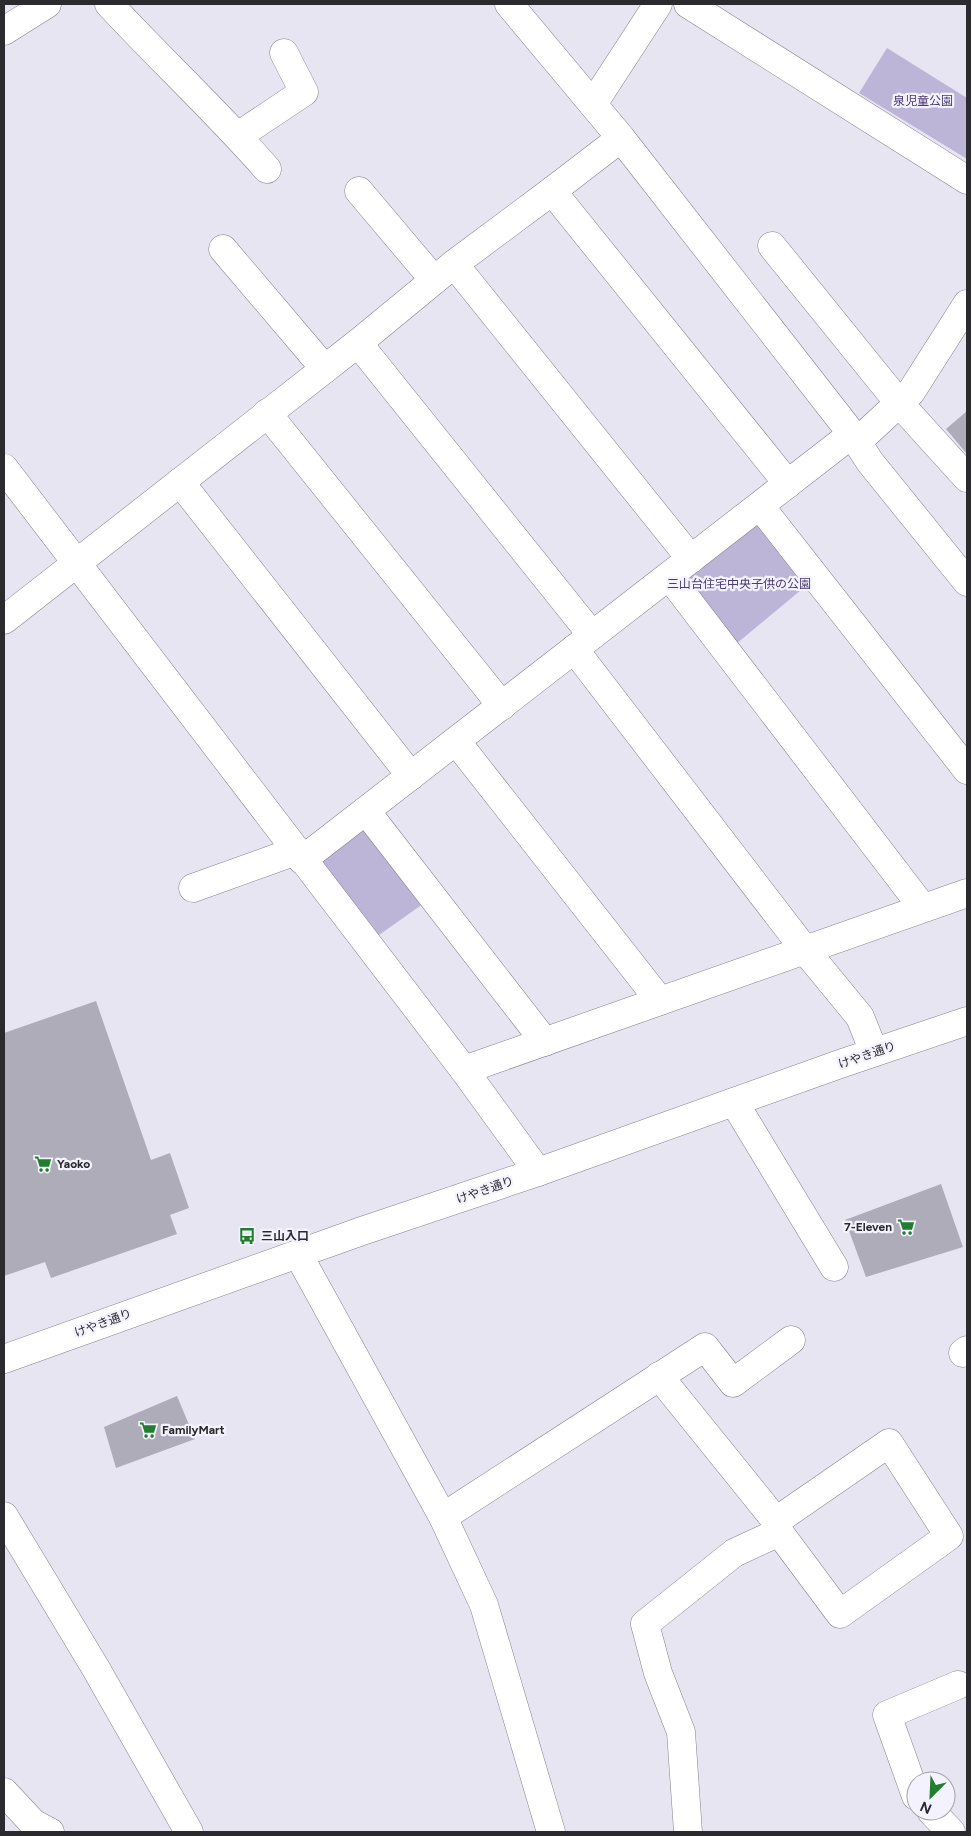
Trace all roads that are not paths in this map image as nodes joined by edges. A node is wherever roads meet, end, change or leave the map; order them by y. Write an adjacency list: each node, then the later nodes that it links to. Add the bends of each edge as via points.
1 (47, 4): 6 (street)
2 (109, 4): 9 (street)
3 (509, 4): 8 (street)
4 (658, 4): 8 (street)
5 (688, 4): 12 (street)
6 (4, 31)
7 (284, 53): 9 (street, via 304,92)
8 (593, 104): 10 (street)
9 (238, 136): 11 (street)
10 (621, 138): 14 (street); 23 (street)
11 (267, 169)
12 (967, 180)
13 (359, 191): 17 (street)
14 (552, 192): 17 (street); 27 (street)
15 (772, 246): 21 (street)
16 (223, 248): 20 (street)
17 (444, 272): 19 (street); 29 (street)
18 (967, 304): 21 (street, via 911,392)
19 (358, 343): 20 (street); 34 (street)
20 (325, 369): 22 (street)
21 (899, 403): 23 (street); 25 (street)
22 (268, 414): 26 (street); 35 (street)
23 (854, 438): 27 (street); 32 (street)
24 (4, 468): 30 (street)
25 (967, 478)
26 (180, 482): 30 (street); 38 (street)
27 (788, 484): 28 (street)
28 (760, 506): 29 (street); 37 (street)
29 (691, 559): 31 (street)
30 (77, 563): 33 (street); 40 (street)
31 (669, 576): 34 (street); 43 (street)
32 (967, 582)
33 (4, 620)
34 (583, 642): 35 (street); 44 (street)
35 (502, 706): 36 (street)
36 (456, 741): 38 (street); 45 (street)
37 (967, 770)
38 (411, 776): 39 (street)
39 (366, 811): 40 (street); 47 (street)
40 (299, 856): 41 (street); 49 (street)
41 (193, 888)
42 (967, 893): 43 (street)
43 (923, 908): 44 (street)
44 (804, 950): 45 (street); 48 (street, via 860,1018)
45 (660, 1001): 47 (street)
46 (967, 1021): 48 (street, けやき通り)
47 (545, 1042): 49 (street)
48 (874, 1052): 50 (street, けやき通り)
49 (464, 1070): 51 (street)
50 (734, 1102): 51 (street, けやき通り); 53 (street)
51 (538, 1172): 52 (street, けやき通り)
52 (298, 1254): 55 (street, けやき通り); 58 (street)
53 (834, 1267)
54 (791, 1340): 56 (street, via 733,1383 705,1347)
55 (4, 1359)
56 (659, 1376): 58 (street); 59 (street)
57 (4, 1516): 65 (street)
58 (443, 1517): 66 (street, via 484,1605)
59 (778, 1527): 59 (street, via 840,1614 949,1536 889,1444); 67 (street, via 734,1554 645,1624 658,1673 681,1732)
60 (958, 1685): 61 (street, via 887,1715)
61 (907, 1771)
62 (4, 1792): 64 (street)
63 (940, 1821): 68 (street)
64 (35, 1829)
65 (190, 1832)
66 (551, 1832)
67 (688, 1832)
68 (951, 1832)

